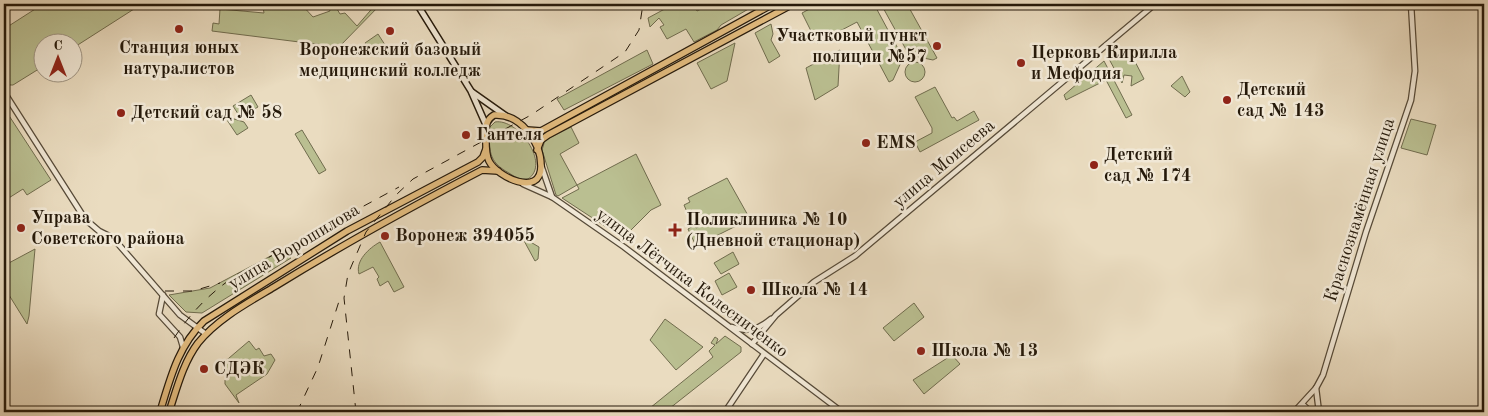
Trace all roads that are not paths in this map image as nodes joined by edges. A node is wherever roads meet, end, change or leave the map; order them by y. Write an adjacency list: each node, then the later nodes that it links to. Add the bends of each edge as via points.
1 (417, 4): 6 (main road)
2 (772, 4): 10 (main road, via 540,131)
3 (793, 4): 12 (main road, via 548,135 541,140)
4 (1155, 4): 18 (street, улица Моисеева, via 855,256 820,278)
5 (1411, 4): 25 (street, Краснознамённая улица, via 1415,71 1411,100 1323,375)
6 (471, 91): 8 (main road); 9 (main road)
7 (4, 92): 17 (street, via 86,219 113,238)
8 (506, 116): 9 (main road, via 494,115); 10 (main road)
9 (486, 125): 11 (main road)
10 (528, 130): 12 (main road)
11 (486, 149): 14 (main road, via 490,162); 20 (main road, улица Ворошилова, via 478,162 339,236 231,302)
12 (537, 150): 13 (main road)
13 (541, 165): 15 (main road, via 536,179); 16 (street)
14 (498, 171): 15 (main road); 21 (main road, улица Ворошилова, via 482,170 366,232 258,296)
15 (519, 182): 16 (street, улица Лётчика Колесниченко)
16 (552, 197): 19 (street, улица Лётчика Колесниченко)
17 (163, 295): 20 (street, via 180,315); 23 (street, via 158,314 180,337)
18 (776, 315): 19 (street, via 748,330); 22 (street, улица Моисеева)
19 (726, 324): 22 (street, улица Лётчика Колесниченко)
20 (197, 327): 21 (street); 23 (main road, улица Ворошилова)
21 (206, 334): 28 (main road, улица Ворошилова, via 186,364)
22 (752, 344): 24 (street, улица Лётчика Колесниченко)
23 (183, 347): 27 (main road, улица Ворошилова)
24 (764, 354): 29 (street); 30 (street, улица Лётчика Колесниченко)
25 (1316, 388): 26 (street, Краснознамённая улица); 33 (street)
26 (1302, 404): 31 (street, Краснознамённая улица); 32 (street)
27 (160, 412)
28 (170, 412)
29 (725, 412)
30 (842, 412)
31 (1294, 412)
32 (1311, 412)
33 (1319, 412)

